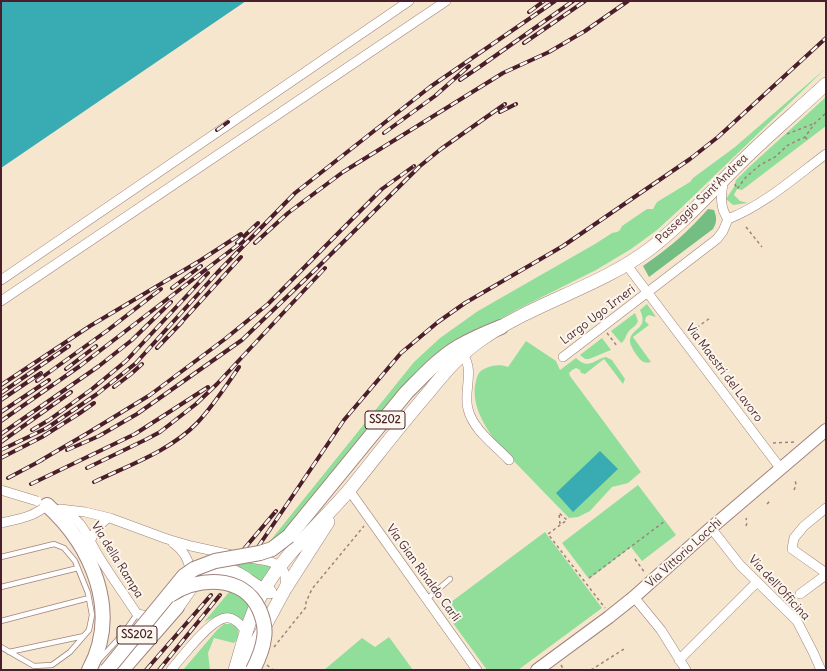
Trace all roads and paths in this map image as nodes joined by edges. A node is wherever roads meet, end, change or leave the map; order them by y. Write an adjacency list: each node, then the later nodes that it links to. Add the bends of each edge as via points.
1 (409, 1): 15 (street)
2 (446, 1): 17 (street)
3 (826, 84): 10 (main road, Passeggio Sant'Andrea)
4 (826, 113): 5 (path)
5 (815, 123): 6 (path); 7 (path)
6 (786, 134)
7 (805, 137): 8 (path); 10 (path, via 788,145 776,157 760,165 737,189)
8 (808, 140)
9 (826, 154): 11 (street, via 760,203)
10 (729, 180): 11 (street, via 721,192 724,214); 14 (main road, Passeggio Sant'Andrea, via 651,248)
11 (728, 219): 16 (street, Largo Ugo Irneri, via 717,239)
12 (746, 227): 13 (path)
13 (762, 247)
14 (626, 264): 16 (street, Largo Ugo Irneri); 19 (main road, Passeggio Sant'Andrea)
15 (1, 280)
16 (647, 292): 24 (street, Largo Ugo Irneri); 29 (street, Via Maestri del Lavoro)
17 (1, 301)
18 (710, 318): 21 (path, via 692,331)
19 (501, 327): 23 (main road, Passeggio Sant'Andrea); 66 (highway, SS202, bridge, via 457,348 439,360 406,394 289,536 272,549 215,561 194,569 184,576)
20 (607, 332): 22 (path)
21 (696, 340)
22 (617, 346)
23 (463, 355): 28 (street, via 468,361 466,395 471,419); 32 (main road, Passeggio Sant'Andrea, via 403,422)
24 (563, 357)
25 (826, 430): 29 (main road, Via Vittorio Locchi)
26 (795, 442): 27 (path)
27 (769, 443)
28 (509, 460)
29 (781, 469): 45 (main road, Via Vittorio Locchi)
30 (795, 479): 33 (path)
31 (1, 490): 36 (street, Via della Rampa, bridge)
32 (349, 490): 48 (main road); 61 (main road); 67 (street, Via Gian Rinaldo Carli)
33 (794, 490)
34 (771, 500): 35 (path)
35 (766, 504)
36 (48, 505): 38 (street, Via della Rampa); 41 (street, via 26,518); 47 (street, Via della Rampa, via 74,517); 82 (highway, via 73,534 96,577 103,620 97,650)
37 (826, 508): 54 (street, via 794,538 792,549)
38 (108, 518): 46 (street, Via della Rampa); 47 (street, via 97,528)
39 (746, 518): 44 (path)
40 (665, 522): 56 (path)
41 (1, 523)
42 (560, 524): 69 (path, via 559,513 567,520 548,534)
43 (364, 525): 75 (path, via 312,590 306,607)
44 (746, 526)
45 (710, 528): 58 (street, Via dell'Officina, via 740,565); 64 (main road, Via Vittorio Locchi)
46 (167, 539): 51 (street, Via della Rampa); 60 (street, Via della Rampa, via 187,558 192,579)
47 (90, 542): 70 (street, Via della Rampa)
48 (292, 553): 51 (street, Via della Rampa); 52 (main road)
49 (1, 557): 53 (lane, via 54,544 64,548)
50 (635, 559): 55 (path)
51 (264, 561): 52 (street, Via della Rampa)
52 (280, 566): 61 (street, via 284,571); 62 (main road)
53 (78, 568): 59 (lane); 65 (lane)
54 (826, 574): 63 (street)
55 (646, 575)
56 (589, 578)
57 (450, 579): 67 (lane)
58 (758, 582): 78 (street); 93 (street, Via dell'Officina, via 797,621)
59 (1, 587)
60 (191, 589): 62 (main road, SS202, via 206,571 218,568 240,574); 68 (main road, SS202)
61 (285, 589): 62 (main road, via 275,593); 80 (main road)
62 (263, 590): 72 (main road)
63 (800, 594)
64 (634, 597): 78 (street, via 661,630); 89 (main road, Via Vittorio Locchi)
65 (89, 598): 71 (lane); 73 (lane, via 92,615 89,630)
66 (165, 598): 80 (highway, SS202, bridge, via 198,583 220,582 242,589 257,605 264,625 262,648); 83 (highway, SS202, bridge)
67 (427, 599): 88 (street, Via Gian Rinaldo Carli)
68 (177, 607): 70 (street, Via della Rampa, via 155,618); 84 (highway, SS202)
69 (606, 610)
70 (137, 614): 82 (lane, via 123,634)
71 (1, 621)
72 (247, 633): 85 (street, via 240,623 232,619 217,621); 86 (main road)
73 (84, 636): 77 (lane); 81 (lane, via 70,652 52,665)
74 (1, 647): 77 (lane)
75 (273, 649)
76 (624, 649): 91 (path)
77 (9, 652): 81 (lane)
78 (679, 660): 92 (street)
79 (559, 662): 90 (path)
80 (252, 666): 87 (path)
81 (42, 668)
82 (89, 670)
83 (107, 670)
84 (122, 670)
85 (172, 670)
86 (234, 670)
87 (273, 670)
88 (477, 670)
89 (537, 670)
90 (564, 670)
91 (591, 670)
92 (686, 670)
93 (821, 670)

